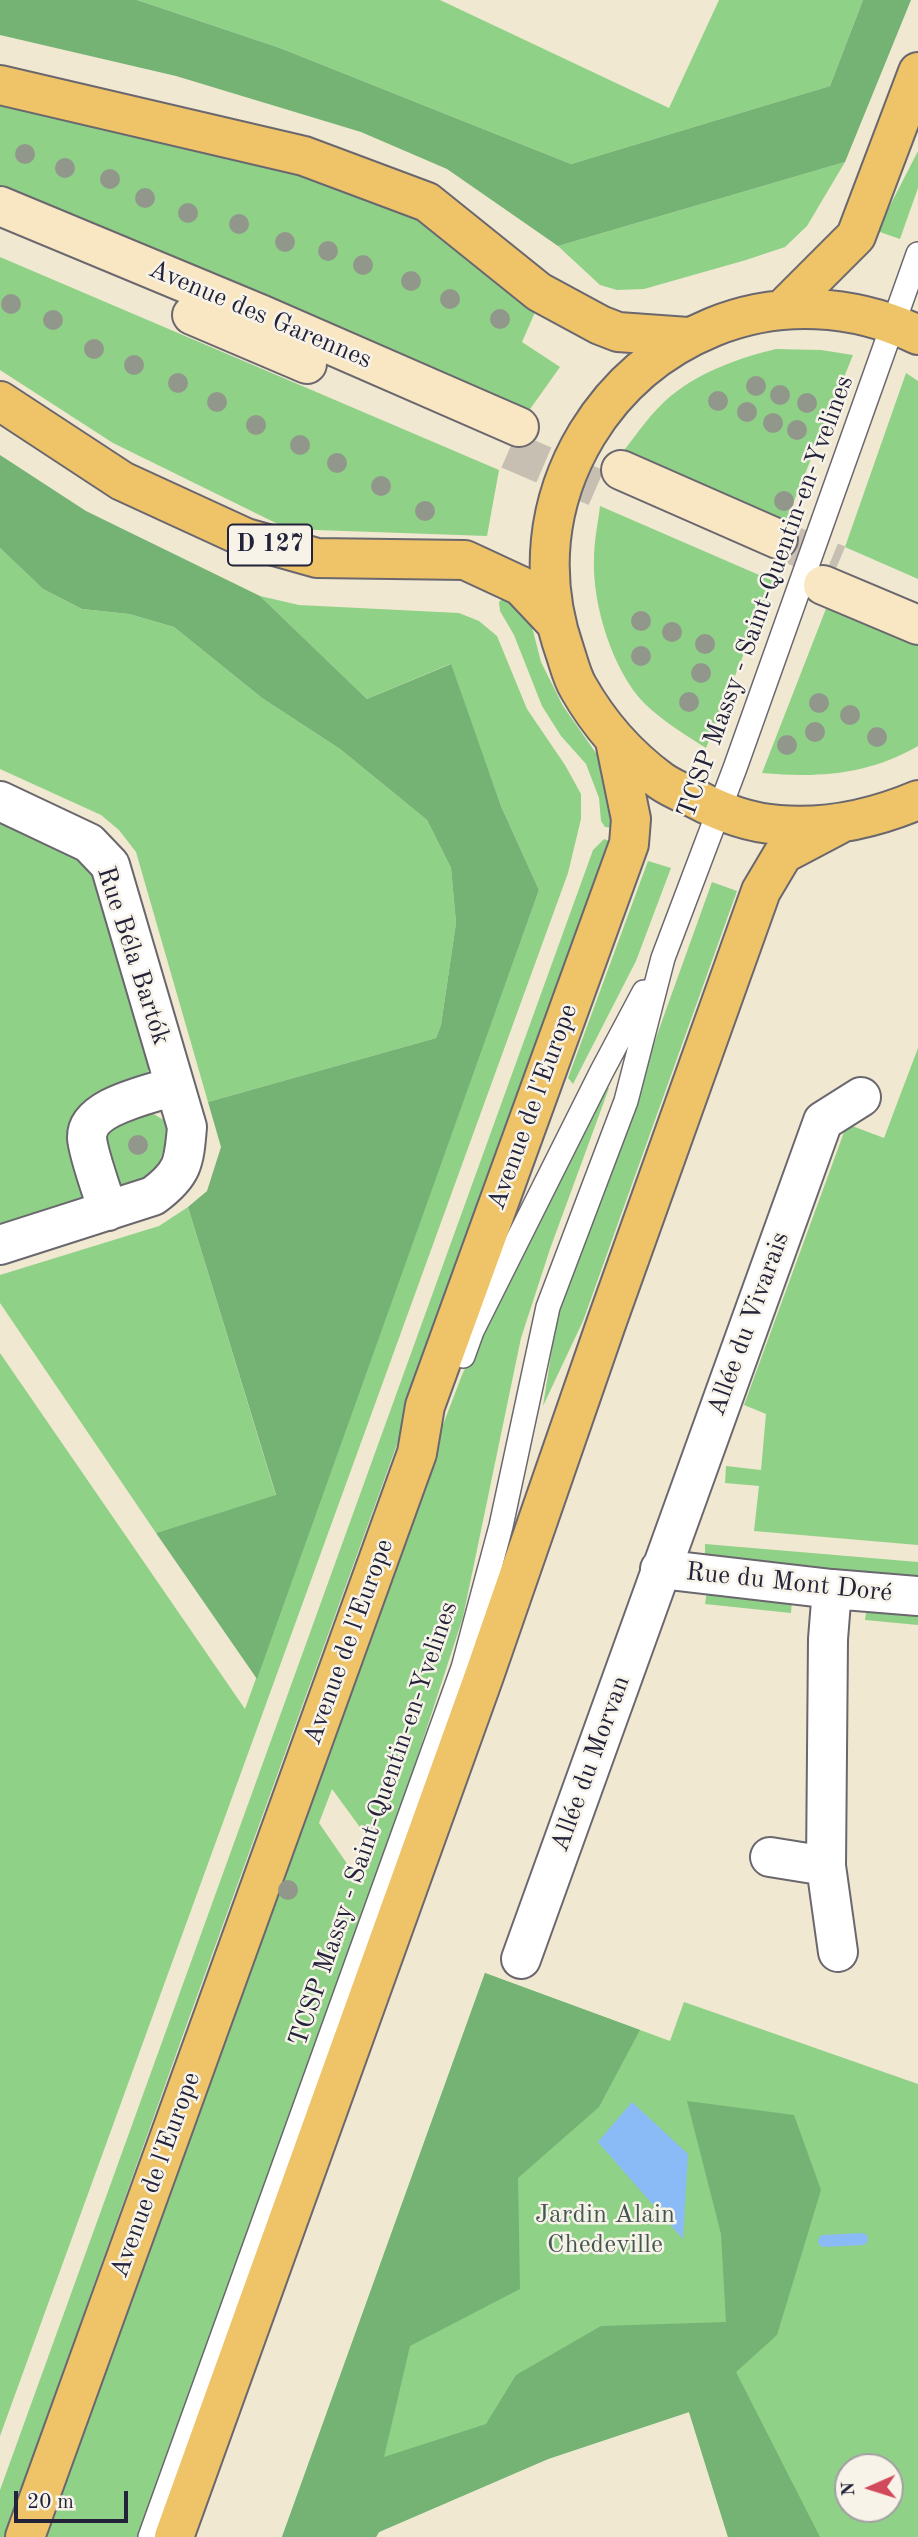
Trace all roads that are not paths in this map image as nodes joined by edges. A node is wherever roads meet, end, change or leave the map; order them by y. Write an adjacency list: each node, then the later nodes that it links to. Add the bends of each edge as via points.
1 (918, 72): 6 (main road, via 856,236)
2 (0, 85): 8 (main road, via 304,156 427,202 538,292 600,325 618,332)
3 (0, 206): 4 (main road, Avenue des Garennes, via 260,314 514,438)
4 (0, 233)
5 (918, 254): 7 (lane, TCSP Massy - Saint-Quentin-en-Yvelines)
6 (782, 310): 7 (main road, via 839,310); 8 (main road, via 734,319)
7 (906, 330): 18 (lane, TCSP Massy - Saint-Quentin-en-Yvelines)
8 (688, 337): 13 (main road, via 641,368 603,409 573,457 554,510 548,566)
9 (0, 401): 13 (main road, D 127, via 122,481 246,538 317,558 465,560 522,586)
10 (616, 482): 11 (main road)
11 (772, 550)
12 (918, 599): 14 (main road, via 830,575)
13 (554, 621): 15 (main road, via 576,685)
14 (918, 625)
15 (615, 741): 18 (main road, via 663,783); 25 (main road, Avenue de l'Europe, via 631,819 629,844 425,1406)
16 (918, 800): 19 (main road)
17 (0, 801): 21 (street, Rue Béla Bartók, via 89,843 110,865)
18 (719, 811): 19 (main road, via 778,825); 20 (lane, TCSP Massy - Saint-Quentin-en-Yvelines)
19 (838, 825): 35 (main road, via 783,853 761,891)
20 (663, 958): 25 (lane, TCSP Massy - Saint-Quentin-en-Yvelines, via 472,1331 442,1412); 34 (lane, TCSP Massy - Saint-Quentin-en-Yvelines, via 625,1101 548,1307 501,1527 463,1668)
21 (174, 1086): 23 (street, Rue Béla Bartók, via 187,1127 184,1157 172,1182 153,1196); 23 (street, via 100,1112 90,1123 87,1138)
22 (861, 1097): 26 (street, Allée du Vivarais, via 823,1121)
23 (108, 1211): 24 (street, Rue Béla Bartók)
24 (0, 1245)
25 (417, 1453): 33 (main road, Avenue de l'Europe)
26 (660, 1569): 27 (street, Rue du Mont Doré); 32 (street, Allée du Morvan)
27 (832, 1589): 28 (street, Rue du Mont Doré); 30 (street)
28 (918, 1596)
29 (770, 1857): 30 (street)
30 (826, 1867): 31 (street)
31 (838, 1952)
32 (521, 1959)
33 (25, 2537)
34 (150, 2537)
35 (174, 2537)

